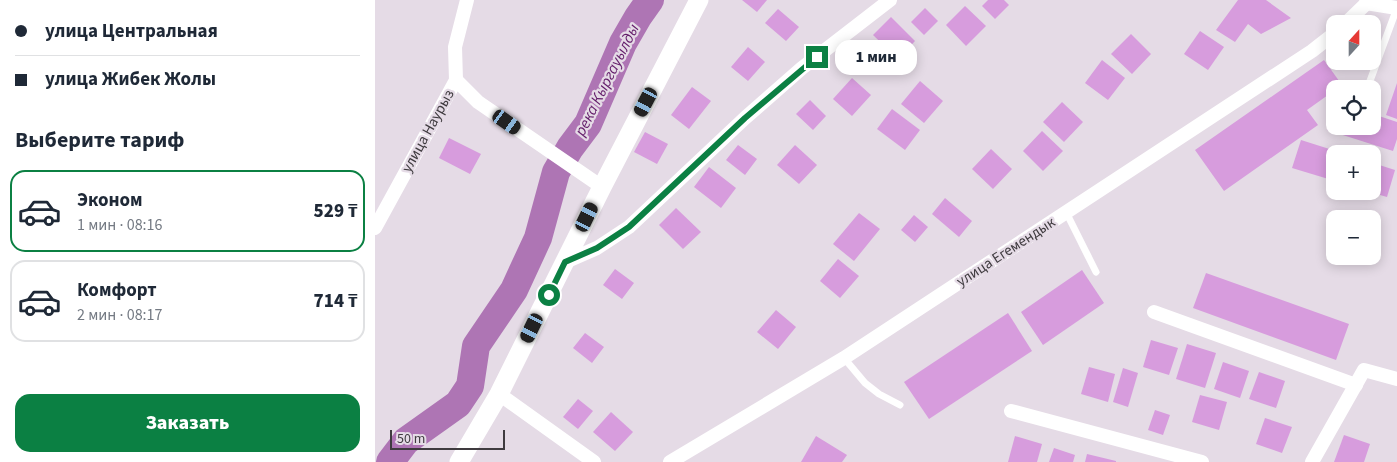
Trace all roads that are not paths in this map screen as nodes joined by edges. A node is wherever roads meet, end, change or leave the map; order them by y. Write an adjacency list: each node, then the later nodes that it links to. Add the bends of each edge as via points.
1 (467, 0): 8 (street, улица Наурыз, via 455,48)
2 (699, 0): 10 (main road)
3 (890, 0): 13 (street, via 745,118 629,227 597,248)
4 (1368, 2): 5 (street); 6 (street)
5 (1397, 8): 9 (lane)
6 (1354, 15)
7 (1326, 40): 11 (street, улица Егемендык)
8 (456, 80): 10 (street, via 478,102); 12 (street, улица Наурыз)
9 (1370, 80)
10 (602, 187): 13 (main road)
11 (1066, 212): 14 (lane); 16 (street, улица Егемендык)
12 (375, 228)
13 (565, 262): 19 (main road)
14 (1096, 272)
15 (1153, 312): 18 (street)
16 (845, 358): 20 (lane, via 865,383); 24 (street, улица Егемендык)
17 (1397, 379): 18 (street, via 1364,370)
18 (1356, 385): 26 (street)
19 (499, 394): 22 (main road); 23 (street)
20 (900, 405)
21 (1011, 411): 25 (street)
22 (459, 462)
23 (594, 462)
24 (671, 462)
25 (1202, 462)
26 (1312, 462)

